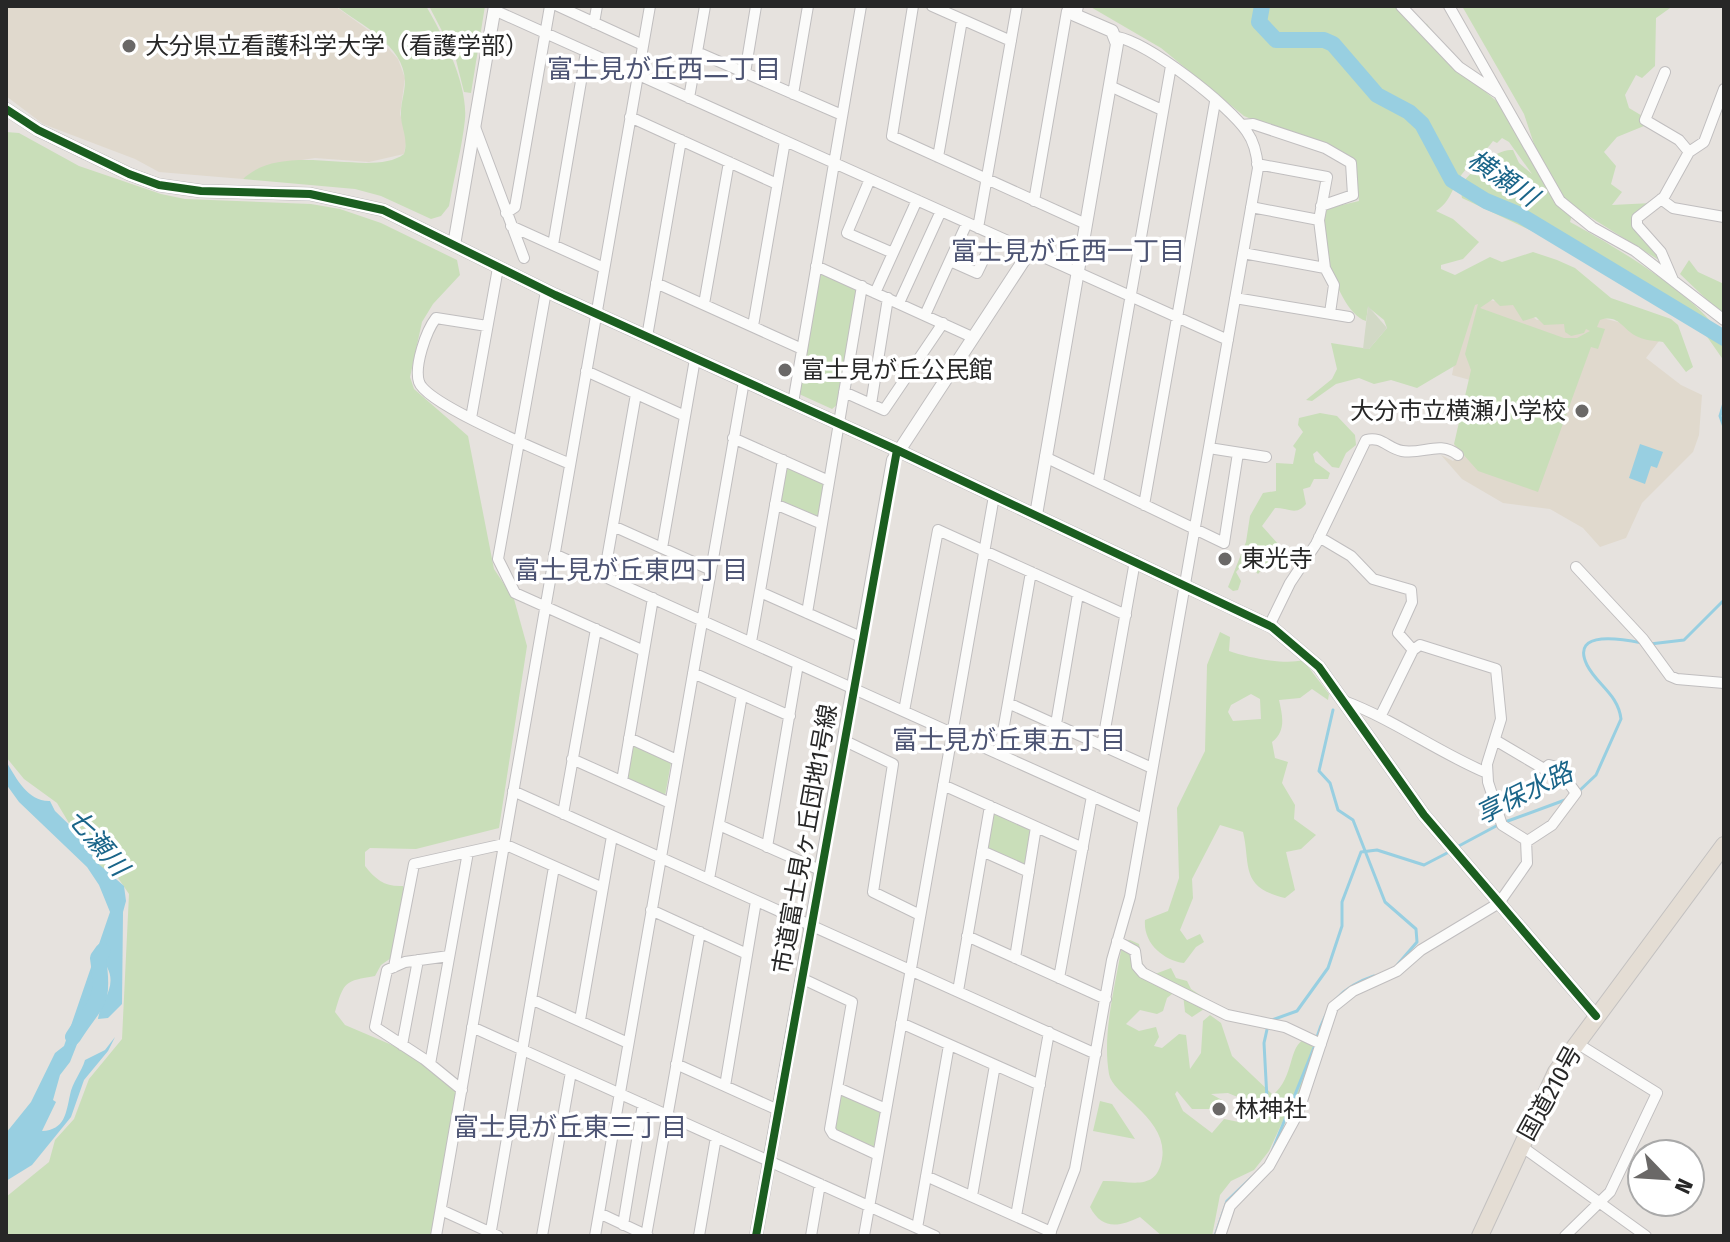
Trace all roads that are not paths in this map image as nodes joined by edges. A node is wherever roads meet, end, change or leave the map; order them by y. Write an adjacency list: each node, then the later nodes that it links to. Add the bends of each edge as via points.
1 (550, 6): 19 (street)
2 (558, 6): 18 (street)
3 (597, 6): 18 (street)
4 (650, 6): 22 (street)
5 (705, 6): 24 (street)
6 (756, 6): 27 (street)
7 (808, 6): 32 (street)
8 (861, 6): 37 (street)
9 (913, 6): 44 (street, via 891,134)
10 (932, 6): 17 (street)
11 (1017, 6): 21 (street)
12 (1056, 6): 16 (street)
13 (1401, 6): 31 (street, via 1464,72)
14 (1449, 6): 31 (street)
15 (494, 8): 19 (street); 40 (street)
16 (1073, 11): 20 (street); 53 (street)
17 (962, 20): 21 (street); 44 (street)
18 (594, 23): 22 (street)
19 (546, 33): 23 (street); 57 (street, via 515,207)
20 (1117, 37): 25 (street); 29 (street)
21 (1011, 41): 49 (street)
22 (643, 45): 28 (street)
23 (586, 52): 28 (street); 65 (street)
24 (697, 52): 27 (street); 33 (street)
25 (1171, 66): 34 (street); 35 (street)
26 (1665, 72): 43 (street, via 1645,120)
27 (745, 73): 32 (street)
28 (638, 75): 33 (street); 38 (street)
29 (1110, 86): 35 (street); 60 (street)
30 (1724, 89): 43 (street, via 1704,142)
31 (1497, 93): 76 (street, via 1560,201)
32 (793, 94): 37 (street)
33 (689, 98): 42 (street)
34 (1215, 102): 39 (street); 90 (street)
35 (1162, 110): 81 (street)
36 (8, 114): 64 (street, via 148,182 201,191 348,200 383,210)
37 (842, 115): 46 (street)
38 (630, 117): 41 (street); 73 (street)
39 (1242, 125): 47 (street); 54 (street, via 1325,148 1351,163 1353,195)
40 (474, 126): 57 (street); 64 (street)
41 (681, 140): 45 (street); 77 (street)
42 (785, 141): 46 (street); 50 (street)
43 (1689, 152): 51 (street)
44 (938, 157): 49 (street)
45 (729, 162): 50 (street); 85 (street)
46 (834, 163): 48 (street); 71 (street)
47 (1257, 164): 54 (street, via 1327,177); 55 (street)
48 (870, 179): 52 (street); 67 (street, via 847,233)
49 (986, 179): 53 (street); 62 (street)
50 (777, 184): 94 (street)
51 (1661, 199): 58 (street, via 1673,208); 76 (street, via 1636,221 1661,252)
52 (917, 200): 56 (street); 67 (street)
53 (1034, 201): 60 (street)
54 (1321, 206): 59 (street)
55 (1251, 207): 59 (street); 68 (street)
56 (941, 211): 62 (street); 84 (street)
57 (506, 213): 61 (street)
58 (1724, 217)
59 (1319, 220): 74 (street)
60 (1086, 224): 75 (street)
61 (511, 226): 65 (street); 69 (street)
62 (972, 226): 63 (street); 70 (street)
63 (995, 236): 66 (street); 70 (street, via 977,273)
64 (454, 245): 72 (street)
65 (553, 245): 73 (street)
66 (1030, 251): 75 (street); 96 (street)
67 (893, 253): 80 (street)
68 (1243, 253): 74 (street); 83 (street)
69 (524, 258)
70 (950, 261): 88 (street)
71 (816, 266): 78 (street); 98 (street)
72 (498, 268): 79 (street); 93 (street)
73 (604, 268): 87 (street)
74 (1325, 268): 86 (street, via 1334,285)
75 (1077, 273): 81 (street); 115 (street)
76 (1673, 280): 91 (street)
77 (656, 283): 85 (street); 95 (street)
78 (862, 286): 80 (street); 102 (street)
79 (546, 291): 87 (street); 110 (street)
80 (875, 293): 82 (street)
81 (1130, 296): 90 (street); 120 (street)
82 (888, 298): 84 (street); 105 (street)
83 (1235, 298): 86 (street); 97 (street)
84 (899, 303): 88 (street)
85 (704, 304): 94 (street)
86 (1330, 313): 89 (street)
87 (596, 314): 95 (street); 100 (street)
88 (925, 315): 92 (street)
89 (1349, 317)
90 (1177, 318): 97 (street); 123 (street)
91 (1724, 320)
92 (943, 323): 96 (street); 105 (street, via 884,410)
93 (487, 326): 107 (street); 107 (street, via 436,318 427,332 418,375 421,387 433,397)
94 (753, 326): 98 (street)
95 (647, 337): 99 (street)
96 (972, 337): 112 (street)
97 (1228, 340): 111 (street)
98 (802, 349): 104 (street)
99 (695, 359): 101 (street); 106 (street)
100 (586, 371): 103 (street); 118 (street)
101 (744, 381): 104 (street); 109 (street)
102 (844, 392): 105 (street); 108 (street)
103 (636, 394): 106 (street); 126 (street)
104 (793, 403): 108 (street)
105 (871, 404)
106 (685, 416): 129 (street)
107 (471, 418): 110 (street)
108 (839, 424): 112 (street); 119 (street)
109 (733, 438): 117 (street); 134 (street)
110 (519, 441): 118 (street); 141 (street, via 498,559 515,593)
111 (1209, 448): 113 (street); 127 (street)
112 (897, 450): 121 (street); 147 (street, 市道富士見ヶ丘団地1号線)
113 (1238, 453): 116 (street); 127 (street, via 1224,543)
114 (1458, 455): 128 (street, via 1442,447 1405,452 1366,440)
115 (1045, 457): 120 (street); 124 (street)
116 (1266, 457)
117 (783, 460): 119 (street); 122 (street)
118 (570, 464): 131 (street)
119 (829, 481): 125 (street)
120 (1098, 482): 123 (street)
121 (994, 496): 124 (street); 130 (street)
122 (775, 504): 125 (street); 138 (street)
123 (1144, 505): 127 (street)
124 (1036, 515): 132 (street)
125 (822, 524): 142 (street)
126 (613, 526): 129 (street); 136 (street)
127 (1194, 529): 137 (street)
128 (1319, 537): 145 (street); 149 (street, via 1351,556 1373,579 1411,590 1412,602 1398,633)
129 (662, 548): 134 (street)
130 (984, 551): 135 (street); 158 (street, via 935,532); 162 (street)
131 (554, 554): 136 (street); 141 (street)
132 (1135, 561): 137 (street); 143 (street)
133 (1576, 567): 153 (street, via 1670,676)
134 (711, 570): 144 (street)
135 (1031, 572): 139 (street); 157 (street)
136 (604, 576): 140 (street)
137 (1185, 584): 145 (street); 170 (street)
138 (760, 592): 142 (street); 148 (street)
139 (1078, 594): 143 (street); 161 (street)
140 (653, 598): 144 (street); 150 (street)
141 (545, 606): 146 (street); 174 (street)
142 (807, 613): 147 (street)
143 (1126, 615): 166 (street)
144 (702, 620): 148 (street); 152 (street)
145 (1269, 626): 156 (street, via 1313,660)
146 (596, 629): 150 (street); 168 (street)
147 (861, 637): 154 (street, 市道富士見ヶ丘団地1号線)
148 (751, 642): 151 (street)
149 (1413, 650): 159 (street); 165 (street, via 1422,645 1496,669 1501,708)
150 (644, 651): 163 (street)
151 (798, 664): 154 (street); 160 (street)
152 (693, 673): 155 (street); 169 (street)
153 (1724, 683)
154 (852, 688): 158 (street); 164 (street, 市道富士見ヶ丘団地1号線)
155 (742, 695): 160 (street); 180 (street)
156 (1344, 701): 159 (street); 197 (street, via 1424,815)
157 (1008, 703): 161 (street); 167 (street)
158 (904, 711): 162 (street)
159 (1381, 715): 171 (street)
160 (790, 716): 186 (street)
161 (1056, 724): 166 (street)
162 (952, 733): 167 (street); 173 (street)
163 (629, 738): 169 (street); 172 (street)
164 (843, 740): 192 (street, 市道富士見ヶ丘団地1号線); 199 (street, via 893,764 873,892)
165 (1495, 740): 171 (street); 183 (street, via 1544,769 1557,767 1576,793 1552,825)
166 (1102, 746): 170 (street)
167 (999, 754): 175 (street)
168 (572, 759): 172 (street); 178 (street)
169 (677, 760): 176 (street)
170 (1152, 768): 179 (street)
171 (1487, 773): 183 (street, via 1502,825)
172 (622, 781): 176 (street)
173 (943, 785): 177 (street); 199 (street)
174 (513, 791): 178 (street); 184 (street)
175 (1092, 796): 179 (street); 187 (street)
176 (670, 803): 190 (street)
177 (990, 806): 181 (street); 188 (street)
178 (563, 814): 182 (street)
179 (1143, 819): 203 (street)
180 (719, 825): 186 (street); 194 (street)
181 (1036, 827): 187 (street); 193 (street)
182 (612, 836): 190 (street); 195 (street)
183 (1526, 842): 197 (street, via 1527,863)
184 (504, 844): 189 (street); 191 (street); 218 (street)
185 (1724, 845): 215 (highway, 国道210号)
186 (767, 847): 192 (street)
187 (1083, 848): 211 (street)
188 (982, 851): 193 (street); 202 (street)
189 (468, 852): 205 (street); 208 (street, via 412,866)
190 (661, 857): 194 (street); 198 (street)
191 (554, 867): 195 (street); 213 (street)
192 (820, 870): 200 (street, 市道富士見ヶ丘団地1号線)
193 (1029, 872): 206 (street)
194 (709, 879): 196 (street)
195 (603, 888): 216 (street)
196 (756, 901): 200 (street); 204 (street)
197 (1499, 903): 215 (street); 221 (street, via 1421,950 1392,975 1341,999 1329,1015)
198 (651, 910): 201 (street); 220 (street)
199 (920, 915): 209 (street)
200 (810, 925): 209 (street); 210 (street, 市道富士見ヶ丘団地1号線)
201 (700, 932): 204 (street); 228 (street)
202 (967, 936): 206 (street); 212 (street)
203 (1117, 941): 214 (street); 221 (street, via 1135,951 1143,973 1227,1015 1285,1027)
204 (747, 954): 232 (street)
205 (449, 956): 207 (street); 227 (street)
206 (1015, 958): 211 (street)
207 (418, 960): 208 (street); 222 (street)
208 (394, 967): 222 (street, via 385,972 375,1027)
209 (911, 970): 212 (street); 217 (street)
210 (801, 978): 233 (street, via 852,1004); 238 (street, 市道富士見ヶ丘団地1号線)
211 (1059, 978): 214 (street)
212 (958, 991): 219 (street)
213 (531, 999): 216 (street); 225 (street)
214 (1106, 999): 226 (street)
215 (1596, 1016): 241 (highway, 国道210号, via 1553,1078)
216 (580, 1020): 220 (street)
217 (901, 1023): 223 (street); 237 (street)
218 (472, 1027): 225 (street); 234 (street)
219 (1049, 1032): 226 (street); 231 (street)
220 (628, 1043): 235 (street)
221 (1321, 1044): 265 (street, via 1295,1119 1267,1169 1230,1206)
222 (402, 1045): 227 (street)
223 (949, 1045): 229 (street); 244 (street)
224 (1583, 1047): 247 (street, via 1657,1093 1623,1170)
225 (522, 1050): 230 (street); 255 (street)
226 (1096, 1054): 254 (street, via 1075,1169)
227 (430, 1064): 234 (street)
228 (676, 1064): 232 (street); 239 (street)
229 (995, 1065): 231 (street); 246 (street)
230 (571, 1072): 235 (street); 257 (street)
231 (1040, 1085): 251 (street)
232 (725, 1086): 238 (street)
233 (838, 1088): 237 (street); 242 (street, via 831,1132)
234 (462, 1090): 249 (street)
235 (620, 1094): 236 (street); 250 (street)
236 (643, 1104): 239 (street); 252 (street)
237 (886, 1109): 242 (street)
238 (778, 1110): 243 (street, 市道富士見ヶ丘団地1号線)
239 (668, 1115): 240 (street); 259 (street)
240 (716, 1137): 243 (street); 260 (street)
241 (1521, 1146): 247 (street); 266 (highway, 国道210号)
242 (878, 1155): 248 (street)
243 (769, 1161): 245 (street); 261 (street, 市道富士見ヶ丘団地1号線)
244 (926, 1176): 246 (street); 253 (street)
245 (820, 1184): 248 (street); 262 (street)
246 (972, 1196): 251 (street)
247 (1600, 1201): 267 (street); 268 (street)
248 (869, 1206): 253 (street); 263 (street)
249 (441, 1210): 255 (street); 256 (street)
250 (599, 1213): 252 (street); 258 (street)
251 (1016, 1216): 254 (street)
252 (623, 1225): 259 (street)
253 (917, 1228): 264 (street)
254 (1050, 1234)
255 (493, 1235)
256 (436, 1236)
257 (542, 1236)
258 (595, 1236)
259 (647, 1236)
260 (699, 1236)
261 (756, 1236)
262 (811, 1236)
263 (864, 1236)
264 (935, 1236)
265 (1220, 1236)
266 (1480, 1236)
267 (1565, 1236)
268 (1646, 1236)

